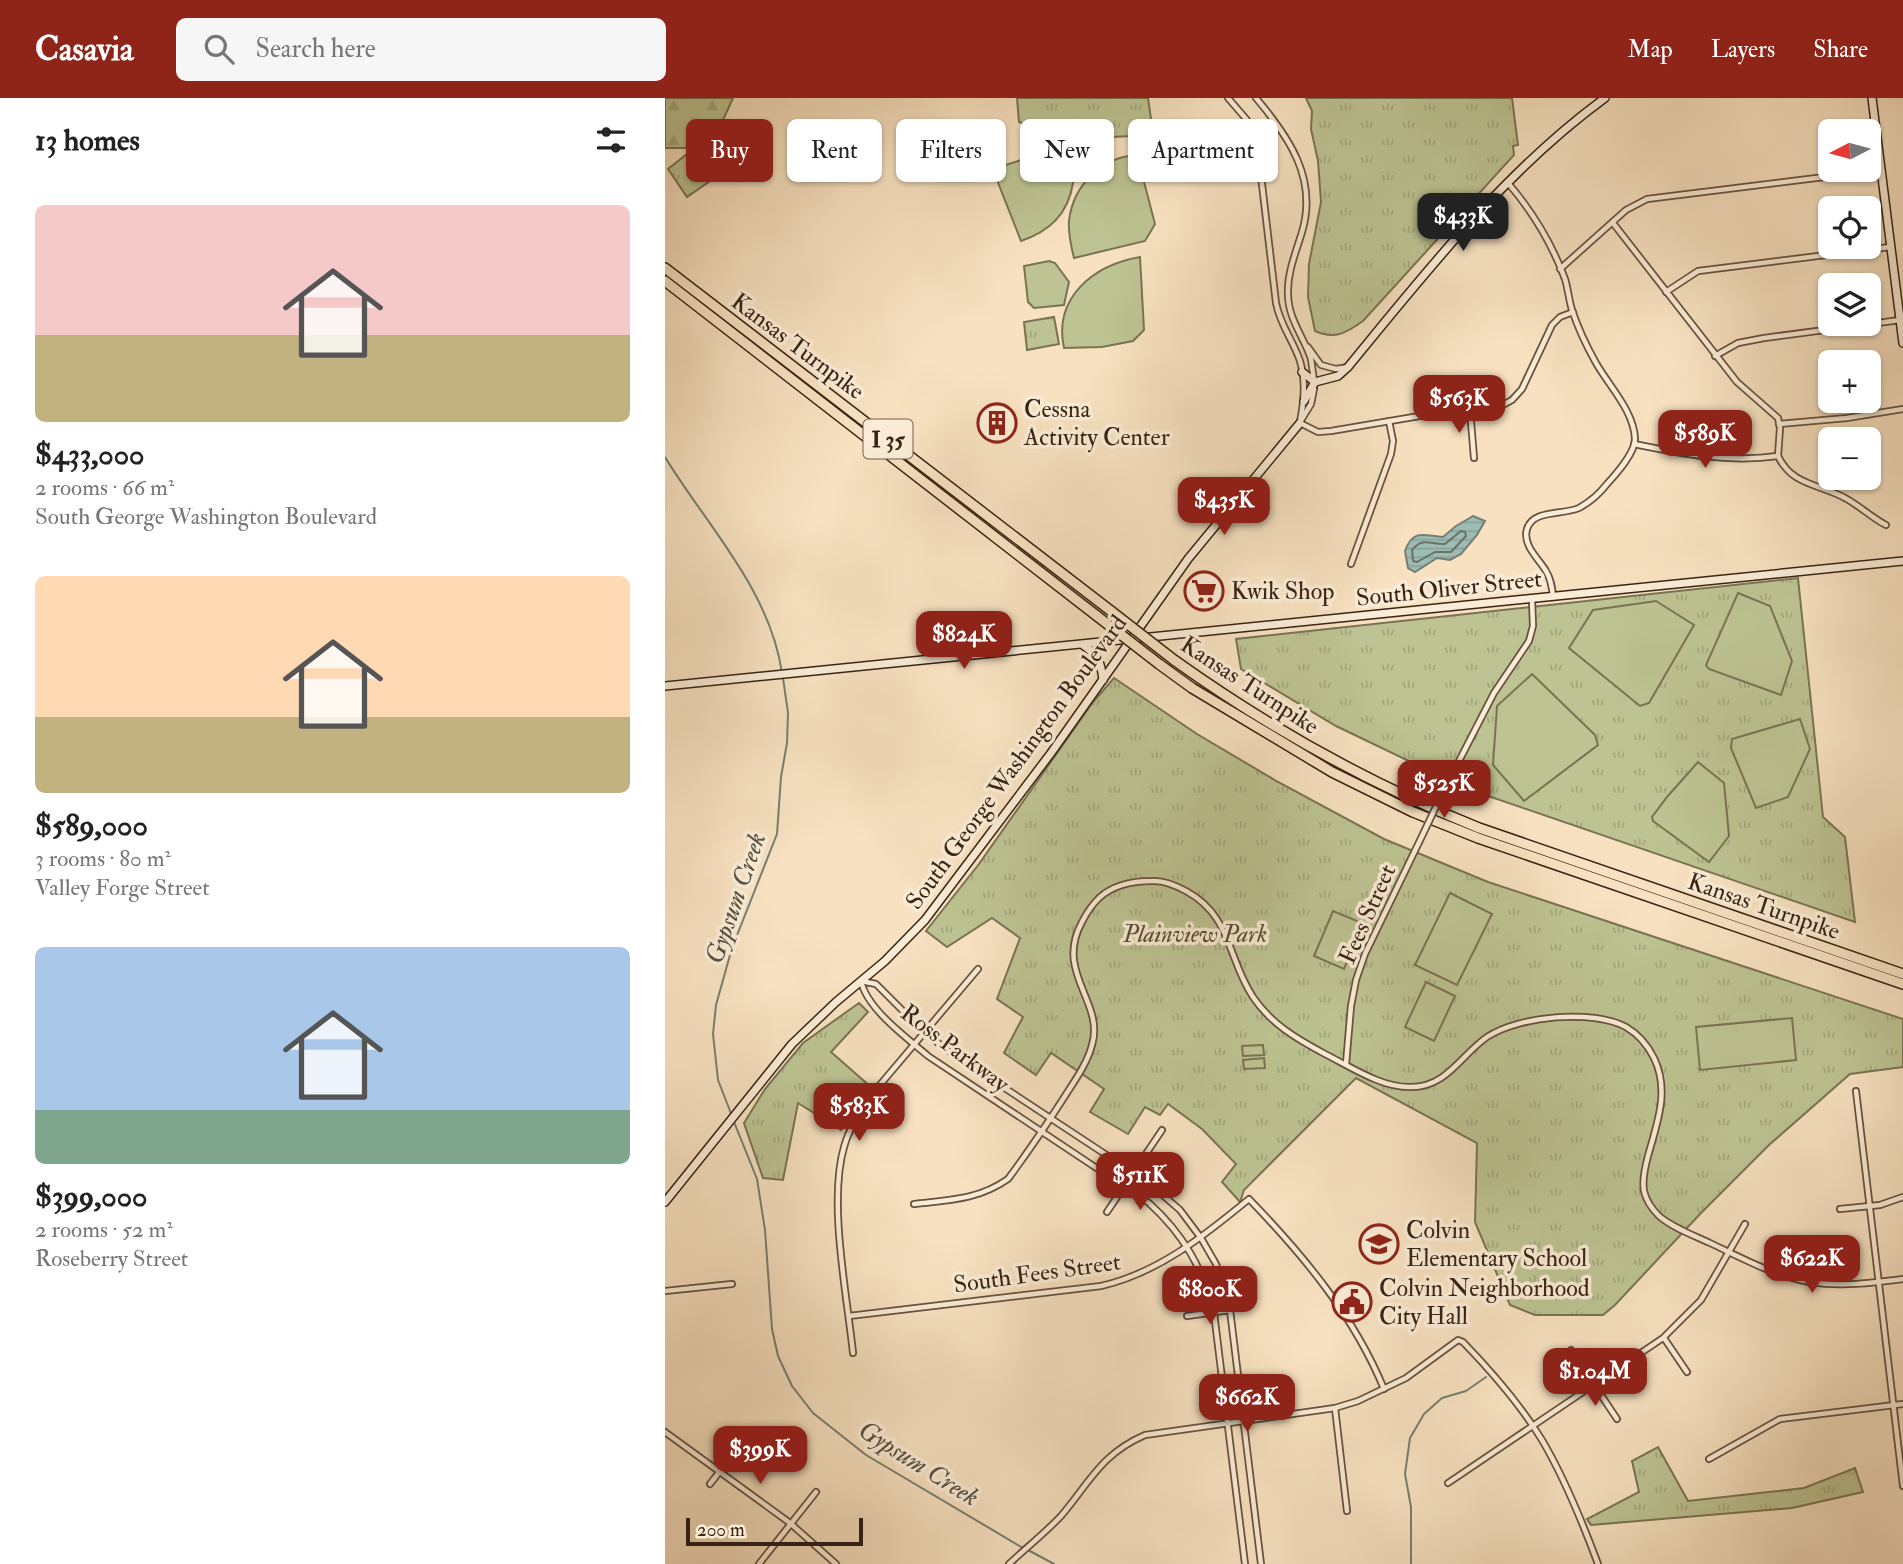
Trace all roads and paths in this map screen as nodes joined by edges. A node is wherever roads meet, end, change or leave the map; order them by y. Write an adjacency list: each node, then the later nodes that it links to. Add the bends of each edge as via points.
1 (1228, 98): 21 (street, via 1247,120 1257,142 1279,320)
2 (1255, 98): 17 (street, via 1286,137 1306,184 1307,211 1287,284 1291,316)
3 (1605, 98): 8 (street)
4 (1872, 98): 5 (street)
5 (1875, 119)
6 (1881, 170): 10 (street)
7 (1818, 178): 9 (street, via 1647,199)
8 (1508, 183): 12 (street, via 1540,228); 20 (street)
9 (1613, 223): 12 (street); 14 (street)
10 (1890, 247): 14 (street, via 1699,271); 16 (street)
11 (665, 268): 42 (highway, Kansas Turnpike / I 35, bridge, via 1174,660 1300,742 1382,786 1492,833)
12 (1560, 269): 15 (street)
13 (665, 281): 44 (highway, Kansas Turnpike / I 35, bridge, via 1159,664 1285,746 1413,812 1478,838)
14 (1666, 292): 19 (street)
15 (1573, 312): 25 (street, via 1555,321 1512,400 1494,409); 29 (street, via 1596,363 1624,407)
16 (1900, 320): 18 (street); 19 (street, via 1751,340)
17 (1302, 339): 20 (street, via 1321,365); 22 (street)
18 (1903, 343)
19 (1715, 356): 28 (street, via 1772,411)
20 (1349, 367): 22 (street, via 1338,376)
21 (1303, 372): 22 (street); 23 (street)
22 (1315, 382): 23 (street); 27 (street, via 1311,404)
23 (1304, 401): 27 (street)
24 (1903, 409): 28 (street)
25 (1470, 410): 26 (street); 31 (street)
26 (1389, 421): 27 (street, via 1318,432); 34 (street, via 1391,454)
27 (1300, 423): 37 (street, South George Washington Boulevard, via 1188,559)
28 (1779, 424): 30 (street)
29 (1634, 444): 30 (street, via 1716,458); 35 (street, via 1591,500 1579,508 1534,519 1527,528 1527,541 1551,581)
30 (1778, 456): 32 (street, via 1801,482 1841,496)
31 (1474, 458)
32 (1886, 525)
33 (1903, 561): 35 (street, South Oliver Street)
34 (1351, 564)
35 (1554, 597): 36 (street, South Oliver Street)
36 (1532, 600): 37 (street, South Oliver Street); 47 (street, Fees Street, bridge, via 1529,641 1494,693 1365,954 1351,1006)
37 (1131, 640): 38 (street, South Oliver Street); 39 (street, South George Washington Boulevard)
38 (1083, 645): 39 (street, via 1098,656); 40 (street, South Oliver Street)
39 (1103, 680): 43 (street, South George Washington Boulevard, via 925,920)
40 (665, 686)
41 (978, 970): 45 (street)
42 (1903, 974)
43 (861, 981): 45 (street, Ross Parkway, via 876,984); 46 (street, Ross Parkway, via 864,995); 55 (street, South George Washington Boulevard, via 792,1044)
44 (1903, 984)
45 (925, 1033): 46 (street); 49 (street, Ross Parkway)
46 (915, 1045): 51 (street, Ross Parkway); 70 (street, via 868,1099 844,1147 837,1203)
47 (1346, 1064): 49 (street, via 1288,1033 1269,1017 1239,971 1223,925 1199,898 1159,880 1138,881 1099,898 1074,936 1075,975 1093,1021 1093,1043); 63 (street, via 1396,1087 1415,1088 1445,1076 1488,1036 1514,1024 1585,1017 1608,1019 1629,1029 1643,1042 1663,1087 1644,1190 1657,1214)
48 (1856, 1091): 57 (street)
49 (1051, 1118): 51 (street); 52 (street, Ross Parkway)
50 (1162, 1130): 52 (street)
51 (1041, 1132): 53 (street, Ross Parkway); 56 (street, via 1008,1179 991,1191)
52 (1134, 1173): 53 (street); 61 (street, Ross Parkway, via 1180,1210)
53 (1124, 1186): 59 (street); 62 (street, Ross Parkway, via 1164,1216)
54 (1903, 1197): 57 (street)
55 (665, 1202)
56 (914, 1204)
57 (1870, 1206): 58 (street); 65 (street)
58 (1840, 1209)
59 (1107, 1212)
60 (1745, 1224): 63 (street)
61 (1201, 1238): 62 (street, South Fees Street); 68 (street, Ross Parkway, via 1216,1264); 77 (street, South Fees Street, via 1249,1199 1334,1298)
62 (1188, 1246): 69 (street, Ross Parkway); 70 (street, South Fees Street, via 1154,1268 1101,1286)
63 (1730, 1253): 65 (street, via 1810,1282); 72 (street, via 1701,1300)
64 (1903, 1279): 65 (street)
65 (1879, 1282): 79 (street)
66 (732, 1284): 67 (street)
67 (665, 1291)
68 (1230, 1310): 69 (street); 82 (street, Ross Parkway)
69 (1214, 1313): 71 (street); 83 (street, Ross Parkway)
70 (849, 1316): 74 (street)
71 (1187, 1317)
72 (1663, 1338): 75 (street); 76 (street)
73 (1571, 1350): 76 (street)
74 (853, 1353)
75 (1687, 1372)
76 (1594, 1383): 81 (street); 84 (street)
77 (1384, 1389): 80 (street); 84 (street, via 1458,1339 1491,1371)
78 (1903, 1405): 79 (street)
79 (1893, 1406): 87 (street, via 1780,1419); 91 (street)
80 (1335, 1408): 82 (street); 93 (street)
81 (1617, 1419)
82 (1243, 1422): 83 (street); 99 (street, Ross Parkway)
83 (1227, 1424): 95 (street, via 1145,1435 1126,1443); 98 (street, Ross Parkway)
84 (1532, 1425): 89 (street); 100 (street, via 1562,1477)
85 (665, 1432): 88 (street)
86 (735, 1452): 88 (street)
87 (1709, 1459)
88 (720, 1472): 90 (street); 94 (street)
89 (1448, 1483)
90 (710, 1484)
91 (1903, 1486)
92 (816, 1492): 94 (street)
93 (1347, 1511)
94 (790, 1523): 96 (street); 97 (street)
95 (1010, 1563)
96 (759, 1564)
97 (836, 1564)
98 (1245, 1564)
99 (1261, 1564)
100 (1598, 1564)

